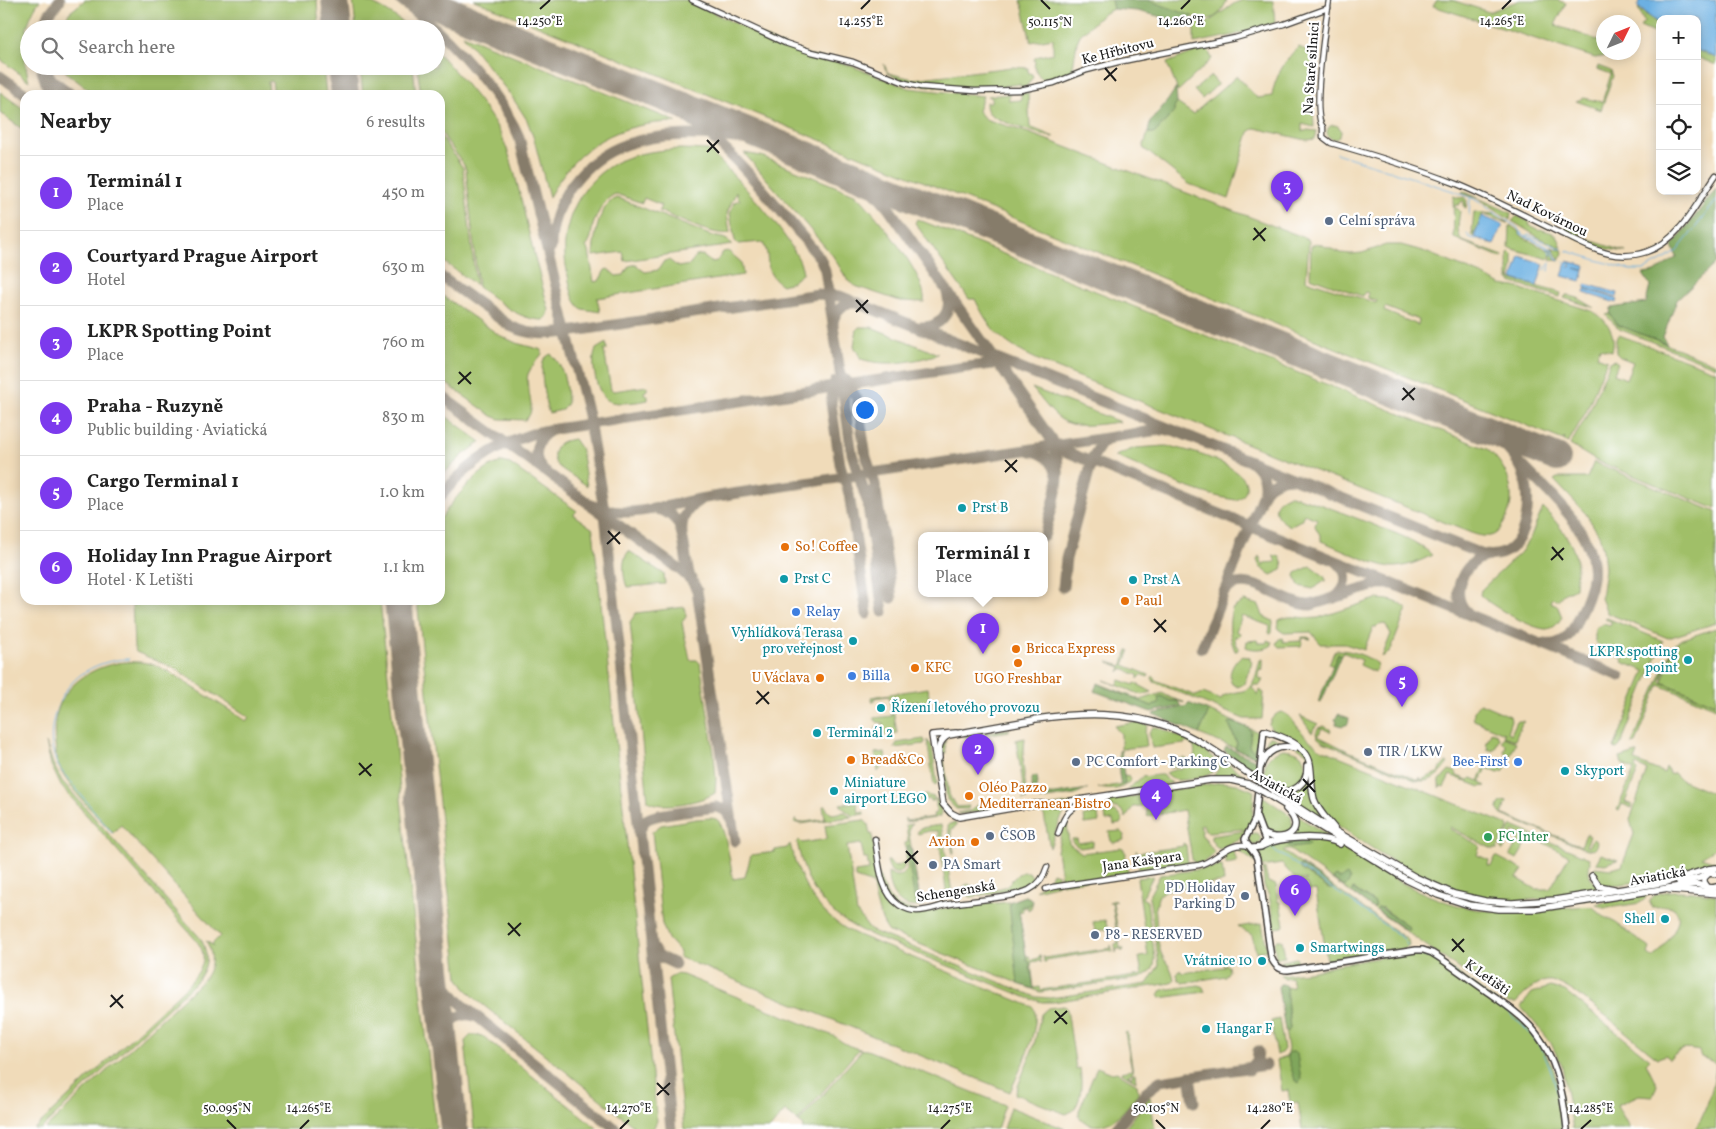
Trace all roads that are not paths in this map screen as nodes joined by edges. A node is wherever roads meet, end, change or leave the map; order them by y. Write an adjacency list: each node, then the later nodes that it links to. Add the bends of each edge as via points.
1 (692, 0): 3 (street, Ke Hřbitovu, via 785,43 854,62 912,85 975,91 1030,88 1054,83 1087,70 1134,58 1235,38)
2 (1329, 0): 3 (street, Na Staré silnici)
3 (1328, 8): 4 (street, Na Staré silnici, via 1319,106)
4 (1323, 137): 5 (street, Nad Kovárnou, via 1328,142 1450,181 1585,245 1617,255 1641,254 1666,241)
5 (1716, 175)
6 (1264, 731): 8 (main road); 9 (street, K Letišti); 15 (main road, via 1305,752 1315,800 1321,813)
7 (956, 732): 10 (main road, Aviatická, via 944,737 939,746); 10 (main road, via 932,735); 11 (main road, Aviatická, bridge, via 1090,714 1123,716 1169,727)
8 (1295, 748): 9 (main road, via 1282,746 1272,750); 11 (main road, via 1306,762 1307,772 1302,782 1287,791)
9 (1261, 766): 14 (street, K Letišti)
10 (938, 772): 12 (main road, Aviatická, via 943,804 949,812 961,817)
11 (1270, 787): 15 (main road, Aviatická)
12 (1109, 795): 13 (main road, Aviatická, bridge, via 1231,780 1248,784); 18 (street, via 1103,800 1072,808 1063,819)
13 (1276, 799): 17 (main road, via 1293,816 1295,829 1287,836 1272,837); 25 (main road, Aviatická)
14 (1256, 816): 16 (street, K Letišti); 17 (street, K Letišti)
15 (1336, 830): 33 (main road, Aviatická, via 1415,877 1470,898 1507,903 1533,902)
16 (1249, 831): 17 (street); 19 (street, K Letišti)
17 (1262, 832): 22 (street, K Letišti, via 1265,840)
18 (1058, 834)
19 (1245, 837): 21 (street, Jana Kašpara); 23 (street, K Letišti)
20 (875, 839): 26 (street, Schengenská, via 887,892 902,907 913,910 1029,890 1040,882)
21 (1237, 845): 23 (street); 32 (street, Jana Kašpara, via 1199,866)
22 (1262, 846): 23 (street); 24 (street, K Letišti); 25 (main road, via 1325,838)
23 (1250, 847): 24 (street, K Letišti)
24 (1258, 862): 34 (street, K Letišti, via 1271,957 1277,967 1288,970 1416,950 1432,953 1514,1010 1537,1034 1556,1069)
25 (1378, 863): 30 (main road, Aviatická, via 1444,898 1499,909 1555,906)
26 (1047, 867)
27 (1716, 872): 28 (main road); 30 (main road, Aviatická, via 1708,869)
28 (1707, 874): 30 (main road); 31 (main road, via 1705,885)
29 (1592, 876): 33 (main road, via 1601,887)
30 (1668, 886): 31 (highway); 33 (main road, Aviatická)
31 (1714, 889)
32 (1046, 890)
33 (1621, 890)
34 (1567, 1129)

